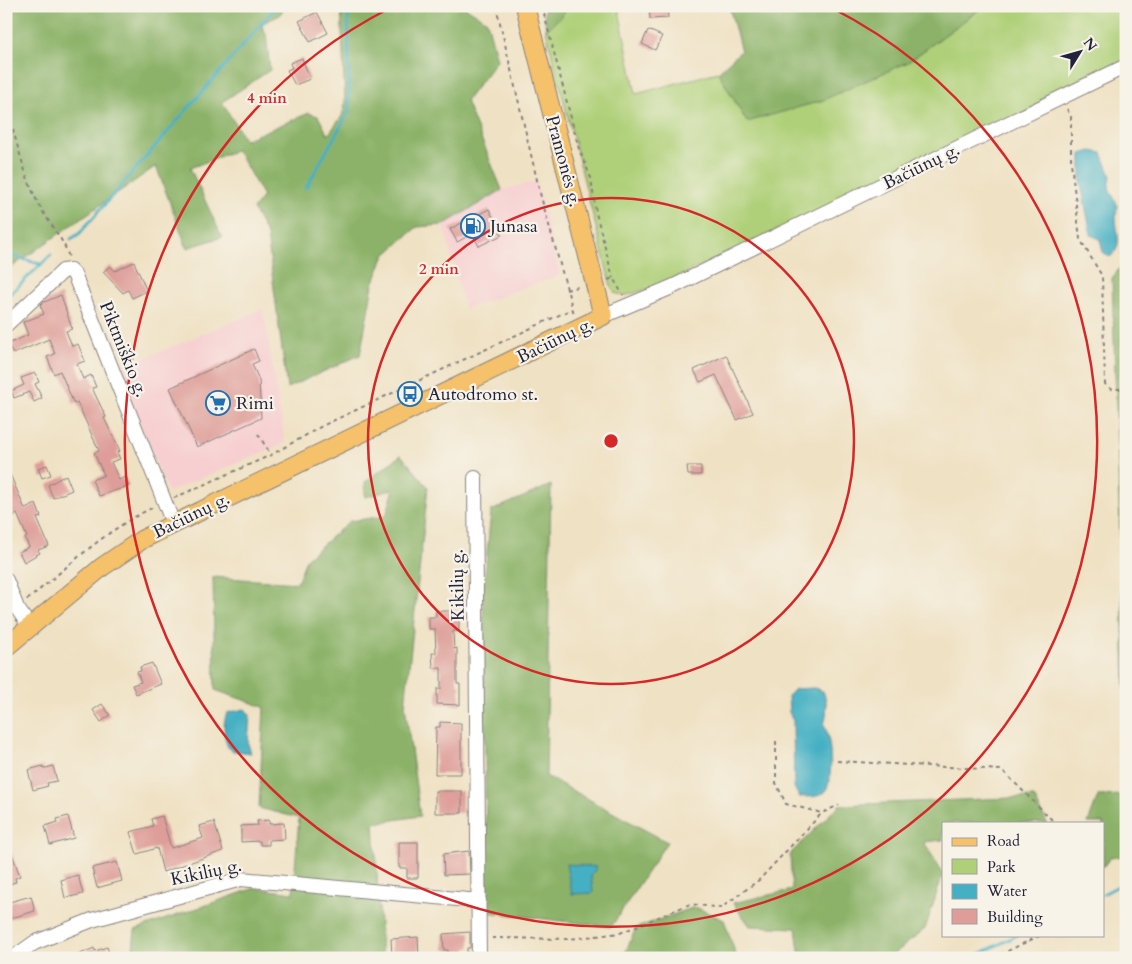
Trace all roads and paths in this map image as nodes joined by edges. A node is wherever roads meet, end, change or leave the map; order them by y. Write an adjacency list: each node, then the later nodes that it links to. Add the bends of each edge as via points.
1 (496, 6): 9 (path, via 541,196)
2 (525, 6): 10 (main road, Pramonės g.)
3 (542, 6): 8 (path, via 579,149 591,178)
4 (1126, 66): 5 (street, Bačiūnų g.)
5 (1061, 98): 10 (street, Bačiūnų g., via 672,287); 13 (path, via 1071,117 1071,162 1080,239 1102,276 1105,384 1111,389)
6 (6, 106): 7 (path, via 30,187 69,256)
7 (70, 270): 11 (street, via 56,276); 17 (street, Piktmiškio g., via 77,280)
8 (613, 278)
9 (572, 309): 12 (path); 15 (path, via 324,425)
10 (604, 316): 12 (main road, Bačiūnų g.)
11 (6, 325)
12 (580, 328): 18 (main road, Bačiūnų g.)
13 (1126, 389)
14 (258, 434): 15 (path)
15 (272, 455): 17 (path)
16 (475, 478): 28 (street, Kikilių g.)
17 (164, 502): 18 (street, Piktmiškio g.); 20 (path, via 122,524)
18 (173, 522): 21 (main road, Bačiūnų g., via 102,567)
19 (6, 580): 20 (street)
20 (17, 608): 21 (street)
21 (30, 626): 22 (main road, Bačiūnų g.)
22 (6, 647)
23 (776, 741): 26 (path, via 776,783 786,804)
24 (838, 761): 27 (path, via 1002,770)
25 (839, 805): 26 (path)
26 (822, 813): 30 (path, via 759,880 721,908 690,904 620,932 570,939)
27 (1054, 822)
28 (479, 901): 30 (street, Kikilių g.); 31 (street, Kikilių g., via 241,880 92,920 34,943)
29 (1039, 936): 33 (path)
30 (479, 938): 32 (street, Kikilių g.)
31 (13, 958)
32 (479, 958)
33 (993, 958)

